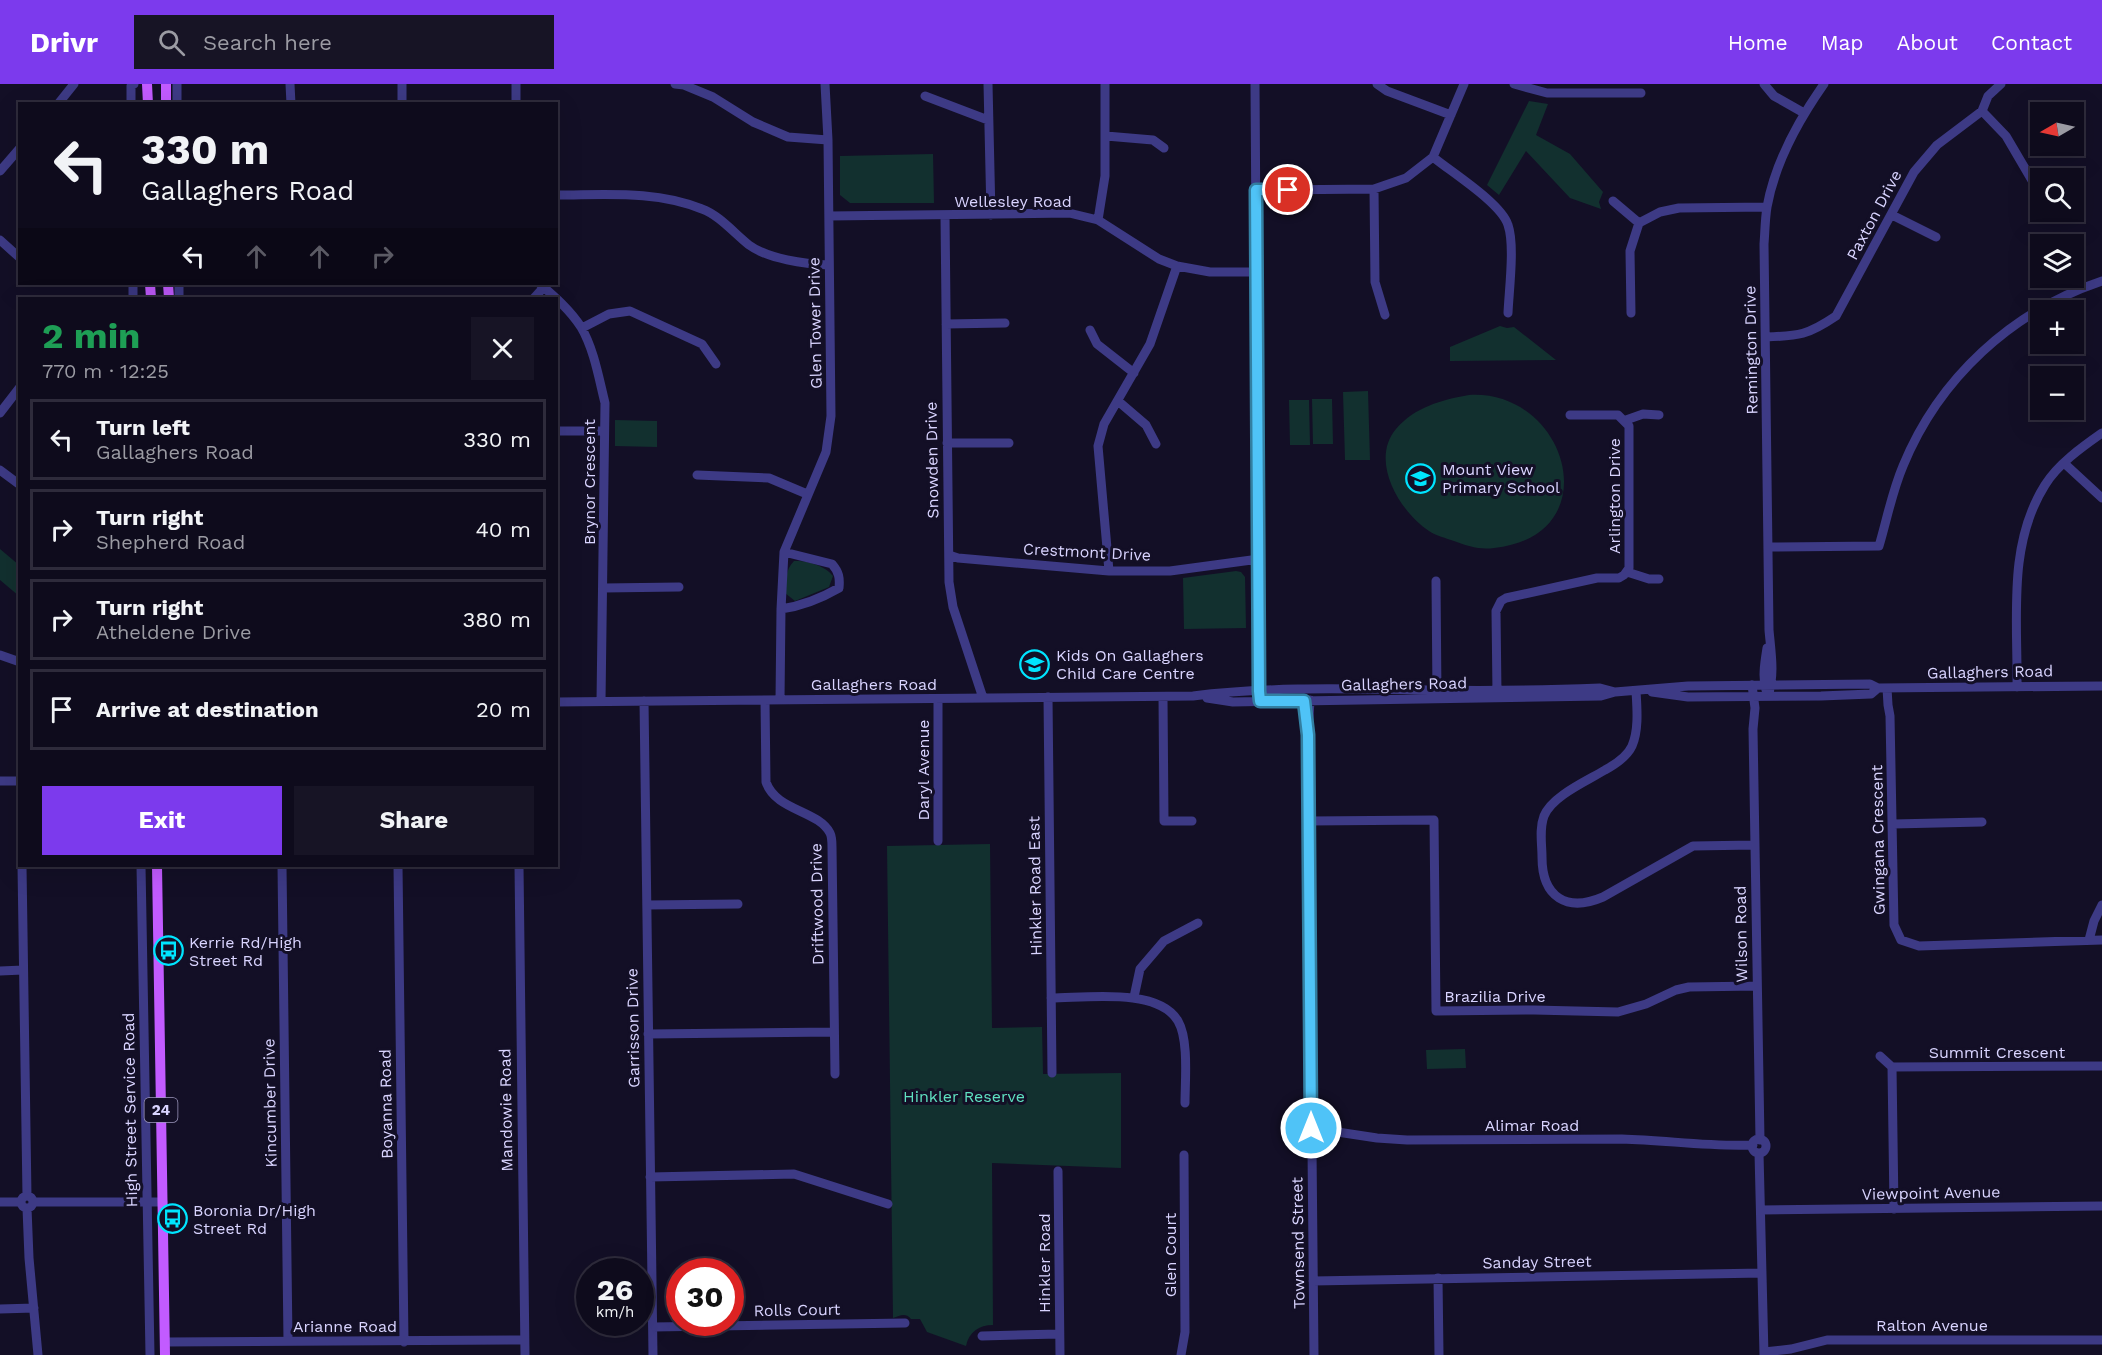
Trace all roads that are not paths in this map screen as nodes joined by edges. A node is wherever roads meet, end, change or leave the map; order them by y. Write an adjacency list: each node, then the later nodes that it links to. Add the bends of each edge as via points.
1 (74, 84): 22 (street)
2 (134, 84): 23 (street)
3 (147, 84): 24 (main road)
4 (166, 84): 25 (main road)
5 (177, 84): 26 (street)
6 (290, 84): 27 (street)
7 (402, 84): 28 (street)
8 (516, 84): 29 (street)
9 (675, 84): 35 (street, via 713,97 753,122 788,137)
10 (825, 84): 35 (street, Glen Tower Drive)
11 (988, 84): 33 (street)
12 (1105, 84): 34 (street)
13 (1255, 84): 42 (street)
14 (1377, 84): 32 (street)
15 (1464, 84): 32 (street)
16 (1514, 84): 20 (street, via 1547,93)
17 (1764, 84): 31 (street, via 1774,96)
18 (1824, 84): 31 (street, Remington Drive)
19 (2001, 84): 30 (street, Paxton Drive, via 1988,96)
20 (1641, 93)
21 (925, 96): 33 (street)
22 (60, 102)
23 (131, 102)
24 (148, 102)
25 (166, 102)
26 (177, 102)
27 (291, 102)
28 (402, 102)
29 (516, 102)
30 (1982, 111): 40 (street, via 2006,136); 47 (street, Paxton Drive, via 1936,145 1914,172)
31 (1803, 113): 45 (street, Remington Drive, via 1779,165)
32 (1451, 115): 38 (street)
33 (988, 120): 46 (street)
34 (1106, 136): 36 (street, via 1153,140); 50 (street, via 1106,176)
35 (828, 140): 48 (street, Glen Tower Drive)
36 (1164, 148)
37 (18, 150): 39 (street)
38 (1432, 157): 41 (street, via 1406,178); 62 (street, via 1493,205 1508,223)
39 (0, 171)
40 (2030, 177)
41 (1374, 189): 42 (street); 64 (street, via 1375,282)
42 (1256, 190): 57 (street)
43 (558, 195): 55 (street, via 673,198 705,210 752,247 792,261)
44 (1613, 201): 51 (street)
45 (1767, 207): 51 (street, via 1679,208); 69 (street, Remington Drive)
46 (992, 215): 49 (street, Wellesley Road); 50 (street, Wellesley Road, via 1069,213)
47 (1892, 215): 52 (street); 69 (street, Paxton Drive, via 1836,316 1806,334)
48 (829, 216): 49 (street, Wellesley Road); 55 (street, Glen Tower Drive)
49 (945, 216): 66 (street, Snowden Drive)
50 (1098, 220): 56 (street, Wellesley Road, via 1159,259)
51 (1639, 223): 63 (street, via 1630,251)
52 (1936, 237)
53 (0, 240): 54 (street)
54 (18, 256)
55 (829, 265): 88 (street, Glen Tower Drive, via 831,416 825,452)
56 (1177, 266): 57 (street, Wellesley Road, via 1210,272); 71 (street, via 1150,344)
57 (1256, 272): 93 (street)
58 (2102, 281): 90 (street, via 2055,301 2008,330 1981,352 1946,391 1917,435 1902,467 1880,546)
59 (542, 285): 60 (street, Brynor Crescent)
60 (556, 297)
61 (558, 298): 67 (street, Brynor Crescent)
62 (1508, 313)
63 (1631, 313)
64 (1385, 315)
65 (1005, 323): 66 (street)
66 (946, 324): 81 (street, Snowden Drive)
67 (582, 328): 70 (street, via 609,314 630,311 702,344); 79 (street, Brynor Crescent, via 598,374)
68 (1090, 330): 71 (street, via 1097,344)
69 (1766, 338): 90 (street, Remington Drive)
70 (716, 364)
71 (1134, 373): 73 (street)
72 (18, 390): 74 (street)
73 (1118, 401): 83 (street, via 1146,425); 94 (street, via 1104,424 1098,446)
74 (0, 413)
75 (1570, 415): 77 (street, Arlington Drive, via 1618,415)
76 (1659, 415): 77 (street, Arlington Drive, via 1643,414)
77 (1626, 420): 95 (street, Arlington Drive)
78 (558, 431): 79 (street)
79 (604, 431): 99 (street, Brynor Crescent)
80 (2102, 433): 84 (street)
81 (947, 443): 82 (street); 92 (street, Snowden Drive)
82 (1009, 443)
83 (1156, 444)
84 (2064, 463): 89 (street); 109 (street, via 2034,506 2020,552)
85 (0, 470): 87 (street)
86 (696, 475): 88 (street, via 758,476)
87 (18, 484)
88 (807, 494): 91 (street, Glen Tower Drive)
89 (2102, 498)
90 (1768, 547): 101 (street, Remington Drive)
91 (784, 552): 100 (street, Glen Tower Drive); 100 (street, via 832,564 840,579 839,588 832,592 800,606)
92 (948, 555): 94 (street, Crestmont Drive); 121 (street, Snowden Drive, via 953,607)
93 (1259, 559): 94 (street, Crestmont Drive, via 1170,571); 111 (street)
94 (1109, 571)
95 (1626, 572): 96 (street, Arlington Drive); 114 (street, Arlington Drive, via 1619,578 1597,578 1501,601 1496,611)
96 (1659, 579)
97 (1436, 581): 115 (street)
98 (679, 587): 99 (street)
99 (603, 588): 125 (street, Brynor Crescent)
100 (781, 609): 124 (street, Glen Tower Drive)
101 (1769, 630): 104 (street, Remington Drive); 106 (street, Remington Drive)
102 (0, 655): 103 (street)
103 (18, 661)
104 (1773, 665): 106 (street, Remington Drive); 107 (street)
105 (1752, 685): 106 (street, Gallaghers Road); 113 (street, Gallaghers Road); 117 (street)
106 (1768, 685): 107 (street, Gallaghers Road); 118 (street)
107 (1784, 685): 110 (street, Gallaghers Road, via 1870,684)
108 (2102, 686): 109 (street, Gallaghers Road)
109 (2018, 687): 110 (street, Gallaghers Road)
110 (1886, 688): 118 (street, Gallaghers Road, via 1871,694); 135 (street, Gwingana Crescent)
111 (1259, 691): 115 (street, Gallaghers Road); 116 (street, Gallaghers Road); 127 (street)
112 (1636, 691): 113 (street, Gallaghers Road); 114 (street, Gallaghers Road, via 1600,688); 137 (street, via 1636,728 1624,758 1552,802 1544,817 1542,875 1548,886 1558,897 1587,903 1693,846)
113 (1680, 691): 117 (street, Gallaghers Road)
114 (1497, 693): 115 (street, Gallaghers Road)
115 (1437, 694): 128 (street, Gallaghers Road)
116 (1219, 696): 120 (street, Gallaghers Road); 127 (street, Gallaghers Road)
117 (1752, 696): 118 (street, Gallaghers Road); 137 (street, Wilson Road)
118 (1768, 696)
119 (1048, 697): 120 (street, Gallaghers Road); 121 (street, Gallaghers Road); 154 (street, Hinkler Road East)
120 (1163, 697): 132 (street, via 1164,821)
121 (983, 698): 122 (street, Gallaghers Road)
122 (938, 699): 124 (street, Gallaghers Road); 136 (street, Daryl Avenue)
123 (765, 700): 124 (street, Gallaghers Road); 126 (street, Gallaghers Road); 155 (street, Driftwood Drive, via 766,782 770,792 822,824 830,834)
124 (780, 700)
125 (601, 701): 126 (street, Gallaghers Road); 129 (street, Gallaghers Road)
126 (644, 701): 145 (street, Garrisson Drive)
127 (1260, 701): 128 (street, Gallaghers Road)
128 (1307, 701): 133 (street, Townsend Street)
129 (558, 702)
130 (0, 781): 131 (street)
131 (18, 781)
132 (1192, 821)
133 (1309, 821): 152 (street, Brazilia Drive, via 1434,820 1436,1011 1618,1012 1689,987); 163 (street, Townsend Street)
134 (1982, 822): 135 (street)
135 (1893, 824): 148 (street, Gwingana Crescent, via 1894,925 1901,940 1919,946)
136 (938, 841)
137 (1754, 845): 152 (street, Wilson Road)
138 (22, 867): 150 (street)
139 (141, 867): 170 (street, High Street Service Road)
140 (157, 867): 171 (main road, 24)
141 (282, 867): 189 (street, Kincumber Drive)
142 (398, 867): 190 (street, Boyanna Road)
143 (519, 867): 187 (street, Mandowie Road)
144 (738, 904): 145 (street)
145 (647, 905): 156 (street, Garrisson Drive)
146 (2102, 905): 148 (street)
147 (1198, 923): 153 (street, via 1164,941 1140,969)
148 (2089, 940): 149 (street, Gwingana Crescent)
149 (2102, 940)
150 (23, 970): 151 (street); 169 (street)
151 (0, 971)
152 (1757, 986): 164 (street, Wilson Road)
153 (1134, 997): 154 (street); 162 (street, via 1160,1005 1178,1021 1184,1042)
154 (1051, 998): 160 (street, Hinkler Road East)
155 (834, 1032): 156 (street); 161 (street, Driftwood Drive)
156 (648, 1034): 167 (street, Garrisson Drive)
157 (1880, 1056): 159 (street)
158 (2102, 1066): 159 (street, Summit Crescent)
159 (1892, 1067): 174 (street)
160 (1052, 1073)
161 (835, 1074)
162 (1185, 1103)
163 (1311, 1128): 164 (street, Alimar Road, via 1407,1140 1622,1139 1697,1145); 179 (street, Townsend Street)
164 (1756, 1142): 175 (street, via 1755,1152 1760,1153)
165 (1184, 1155): 199 (street, Glen Court, via 1185,1332)
166 (1058, 1171): 184 (street, Hinkler Road)
167 (650, 1177): 172 (street, via 794,1174); 176 (street, Garrisson Drive)
168 (0, 1202): 169 (street)
169 (27, 1202): 170 (street); 180 (street)
170 (147, 1202): 171 (street); 194 (street, High Street Service Road)
171 (163, 1202): 191 (main road, 24)
172 (888, 1204)
173 (2102, 1206): 174 (street, Viewpoint Avenue)
174 (1894, 1209): 175 (street, Viewpoint Avenue)
175 (1761, 1210): 177 (street)
176 (652, 1258)
177 (1762, 1273): 178 (street, Sanday Street); 192 (street)
178 (1438, 1278): 179 (street, Sanday Street); 201 (street)
179 (1313, 1281): 200 (street, Townsend Street)
180 (34, 1308): 181 (street); 193 (street)
181 (0, 1309)
182 (904, 1323): 183 (street, Rolls Court)
183 (654, 1327)
184 (1059, 1334): 186 (street); 198 (street, Hinkler Road)
185 (653, 1336): 197 (street, Garrisson Drive)
186 (982, 1336)
187 (524, 1340): 190 (street, Arianne Road); 196 (street, Mandowie Road)
188 (2102, 1340): 192 (street, Ralton Avenue, via 1827,1340)
189 (288, 1341): 190 (street, Arianne Road); 191 (street, Arianne Road)
190 (404, 1341)
191 (165, 1342): 195 (main road, 24)
192 (1764, 1354)
193 (38, 1355)
194 (150, 1355)
195 (165, 1355)
196 (525, 1355)
197 (653, 1355)
198 (1060, 1355)
199 (1181, 1355)
200 (1314, 1355)
201 (1439, 1355)

